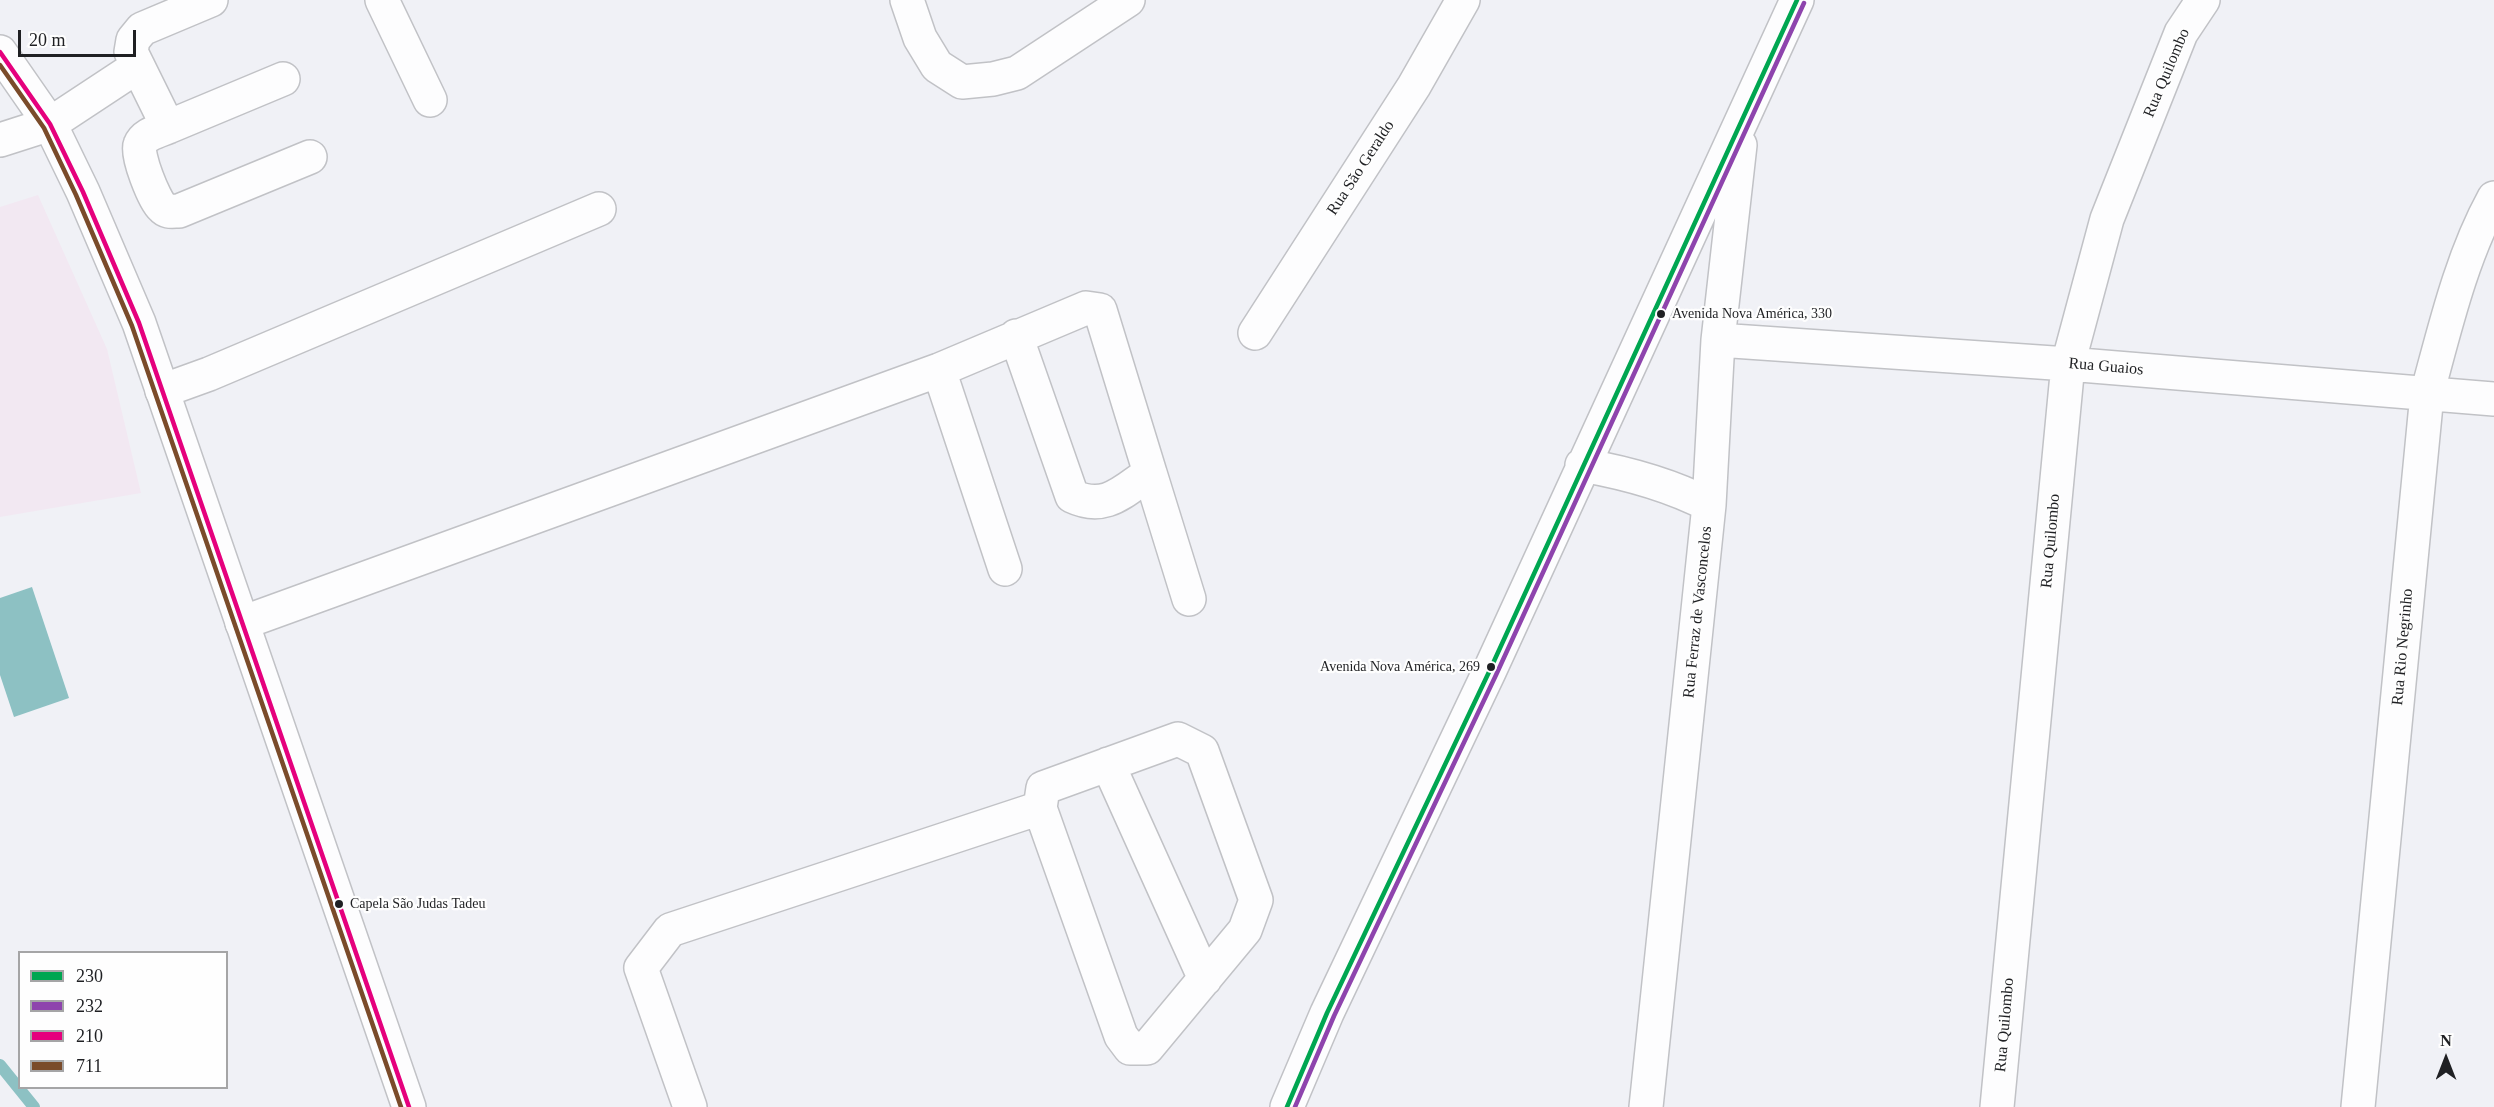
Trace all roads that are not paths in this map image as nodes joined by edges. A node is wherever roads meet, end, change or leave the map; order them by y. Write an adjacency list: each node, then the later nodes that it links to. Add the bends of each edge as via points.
1 (211, 0): 9 (street, via 142,29 133,40 131,52)
2 (382, 0): 11 (street)
3 (907, 0): 4 (street, via 920,38 937,66 962,82 1017,73)
4 (1128, 0)
5 (1463, 0): 19 (street, Rua São Geraldo, via 1414,86)
6 (1797, 0): 12 (street)
7 (2203, 0): 22 (street, Rua Quilombo, via 2181,33 2107,219)
8 (0, 52): 13 (street)
9 (138, 66): 13 (street); 14 (street)
10 (283, 79): 14 (street)
11 (430, 100)
12 (1743, 116): 21 (street, Rua Ferraz de Vasconcelos); 27 (street)
13 (50, 124): 15 (street); 24 (street, via 140,323)
14 (168, 127): 16 (street, via 146,137 140,146 140,157 161,207 169,212)
15 (0, 140)
16 (310, 157)
17 (2494, 198): 25 (street, Rua Rio Negrinho, via 2451,306)
18 (599, 209): 24 (street)
19 (1255, 333)
20 (1016, 336): 23 (street); 28 (street, via 1072,496 1087,503 1112,500); 28 (street, via 1086,308 1100,310)
21 (1718, 340): 22 (street, Rua Guaios); 29 (street, Rua Ferraz de Vasconcelos)
22 (2068, 364): 25 (street, Rua Guaios); 40 (street, Rua Quilombo)
23 (939, 370): 30 (street); 32 (street)
24 (162, 391): 32 (street)
25 (2427, 394): 26 (street, Rua Guaios); 41 (street, Rua Rio Negrinho)
26 (2494, 399)
27 (1582, 465): 29 (street, via 1648,479); 38 (street)
28 (1150, 473): 31 (street)
29 (1709, 505): 39 (street, Rua Ferraz de Vasconcelos)
30 (1005, 569)
31 (1189, 599)
32 (242, 623): 36 (street)
33 (1108, 764): 34 (street, via 1043,789); 35 (street); 35 (street, via 1178,739 1202,751 1256,900 1245,930)
34 (1040, 808): 35 (street, via 1121,1036 1130,1048 1147,1048); 37 (street, via 670,930 640,968)
35 (1205, 979)
36 (409, 1107)
37 (690, 1107)
38 (1287, 1107)
39 (1646, 1107)
40 (1997, 1107)
41 (2358, 1107)

